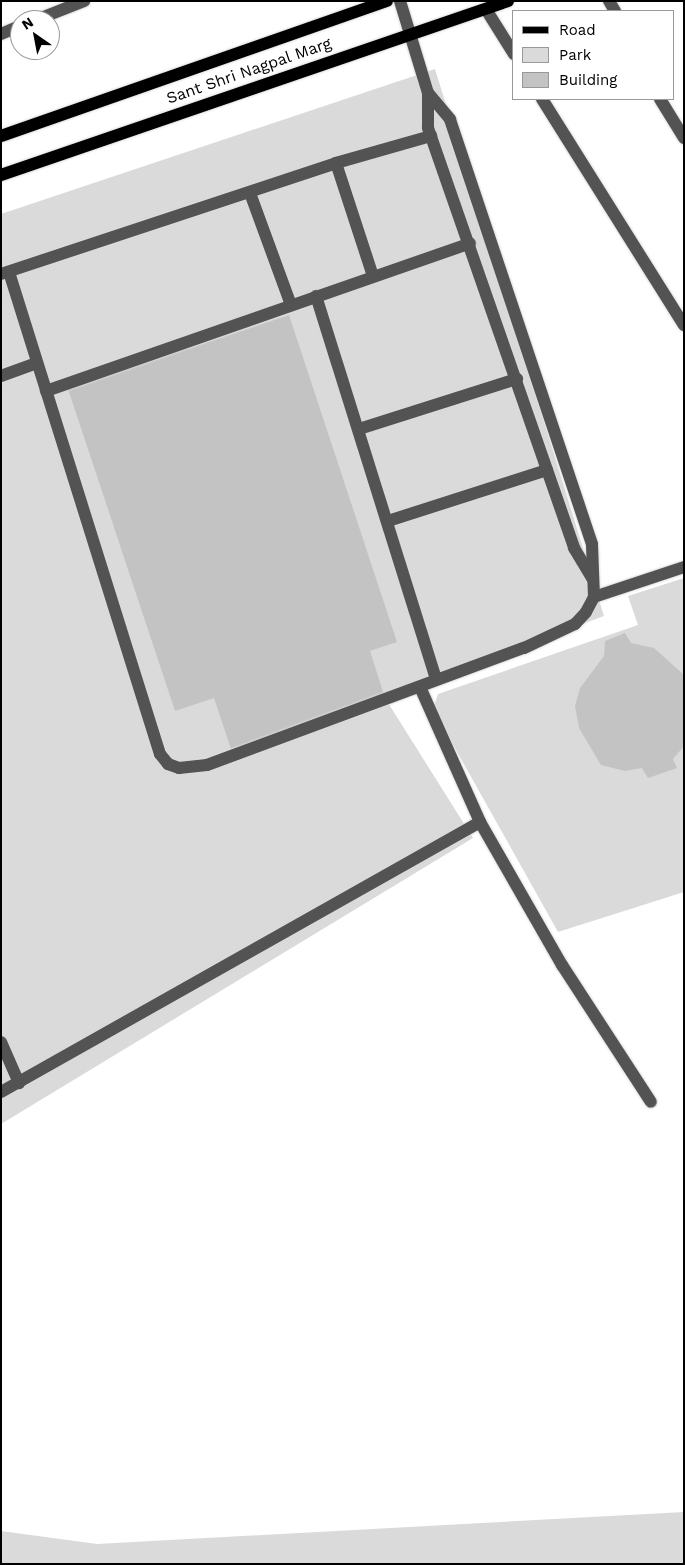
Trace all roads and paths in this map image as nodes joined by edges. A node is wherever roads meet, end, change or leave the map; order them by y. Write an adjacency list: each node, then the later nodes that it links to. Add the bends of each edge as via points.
1 (84, 1): 5 (street)
2 (387, 1): 12 (main road, Sant Shri Nagpal Marg)
3 (400, 1): 7 (street)
4 (508, 1): 6 (main road, Sant Shri Nagpal Marg)
5 (60, 10)
6 (487, 11): 7 (main road, Sant Shri Nagpal Marg); 8 (street)
7 (408, 32): 9 (street); 16 (main road, Sant Shri Nagpal Marg)
8 (512, 51)
9 (428, 93): 13 (street); 32 (street, via 450,119 592,544)
10 (543, 100): 23 (street)
11 (661, 100): 14 (street)
12 (1, 136)
13 (431, 136): 15 (street); 18 (street)
14 (684, 138)
15 (336, 163): 17 (street); 20 (street)
16 (1, 176)
17 (250, 194): 19 (street); 22 (street)
18 (470, 243): 20 (street); 26 (street)
19 (5, 273): 24 (street)
20 (373, 276): 21 (street)
21 (316, 296): 22 (street); 28 (street)
22 (291, 305): 27 (street)
23 (684, 325)
24 (37, 363): 25 (street); 27 (street)
25 (1, 376)
26 (517, 379): 28 (street); 29 (street)
27 (46, 391): 35 (street, via 160,754 168,764 179,768 207,765)
28 (359, 429): 30 (street)
29 (547, 470): 30 (street); 32 (street, via 574,548)
30 (388, 521): 34 (street)
31 (684, 568): 33 (street)
32 (594, 580): 33 (street)
33 (594, 597): 34 (street, via 575,624 552,636)
34 (436, 679): 35 (street)
35 (420, 687): 36 (street)
36 (480, 822): 38 (street); 40 (street, via 562,965)
37 (1, 1042): 38 (street)
38 (19, 1083): 39 (street)
39 (1, 1092)
40 (651, 1102)

